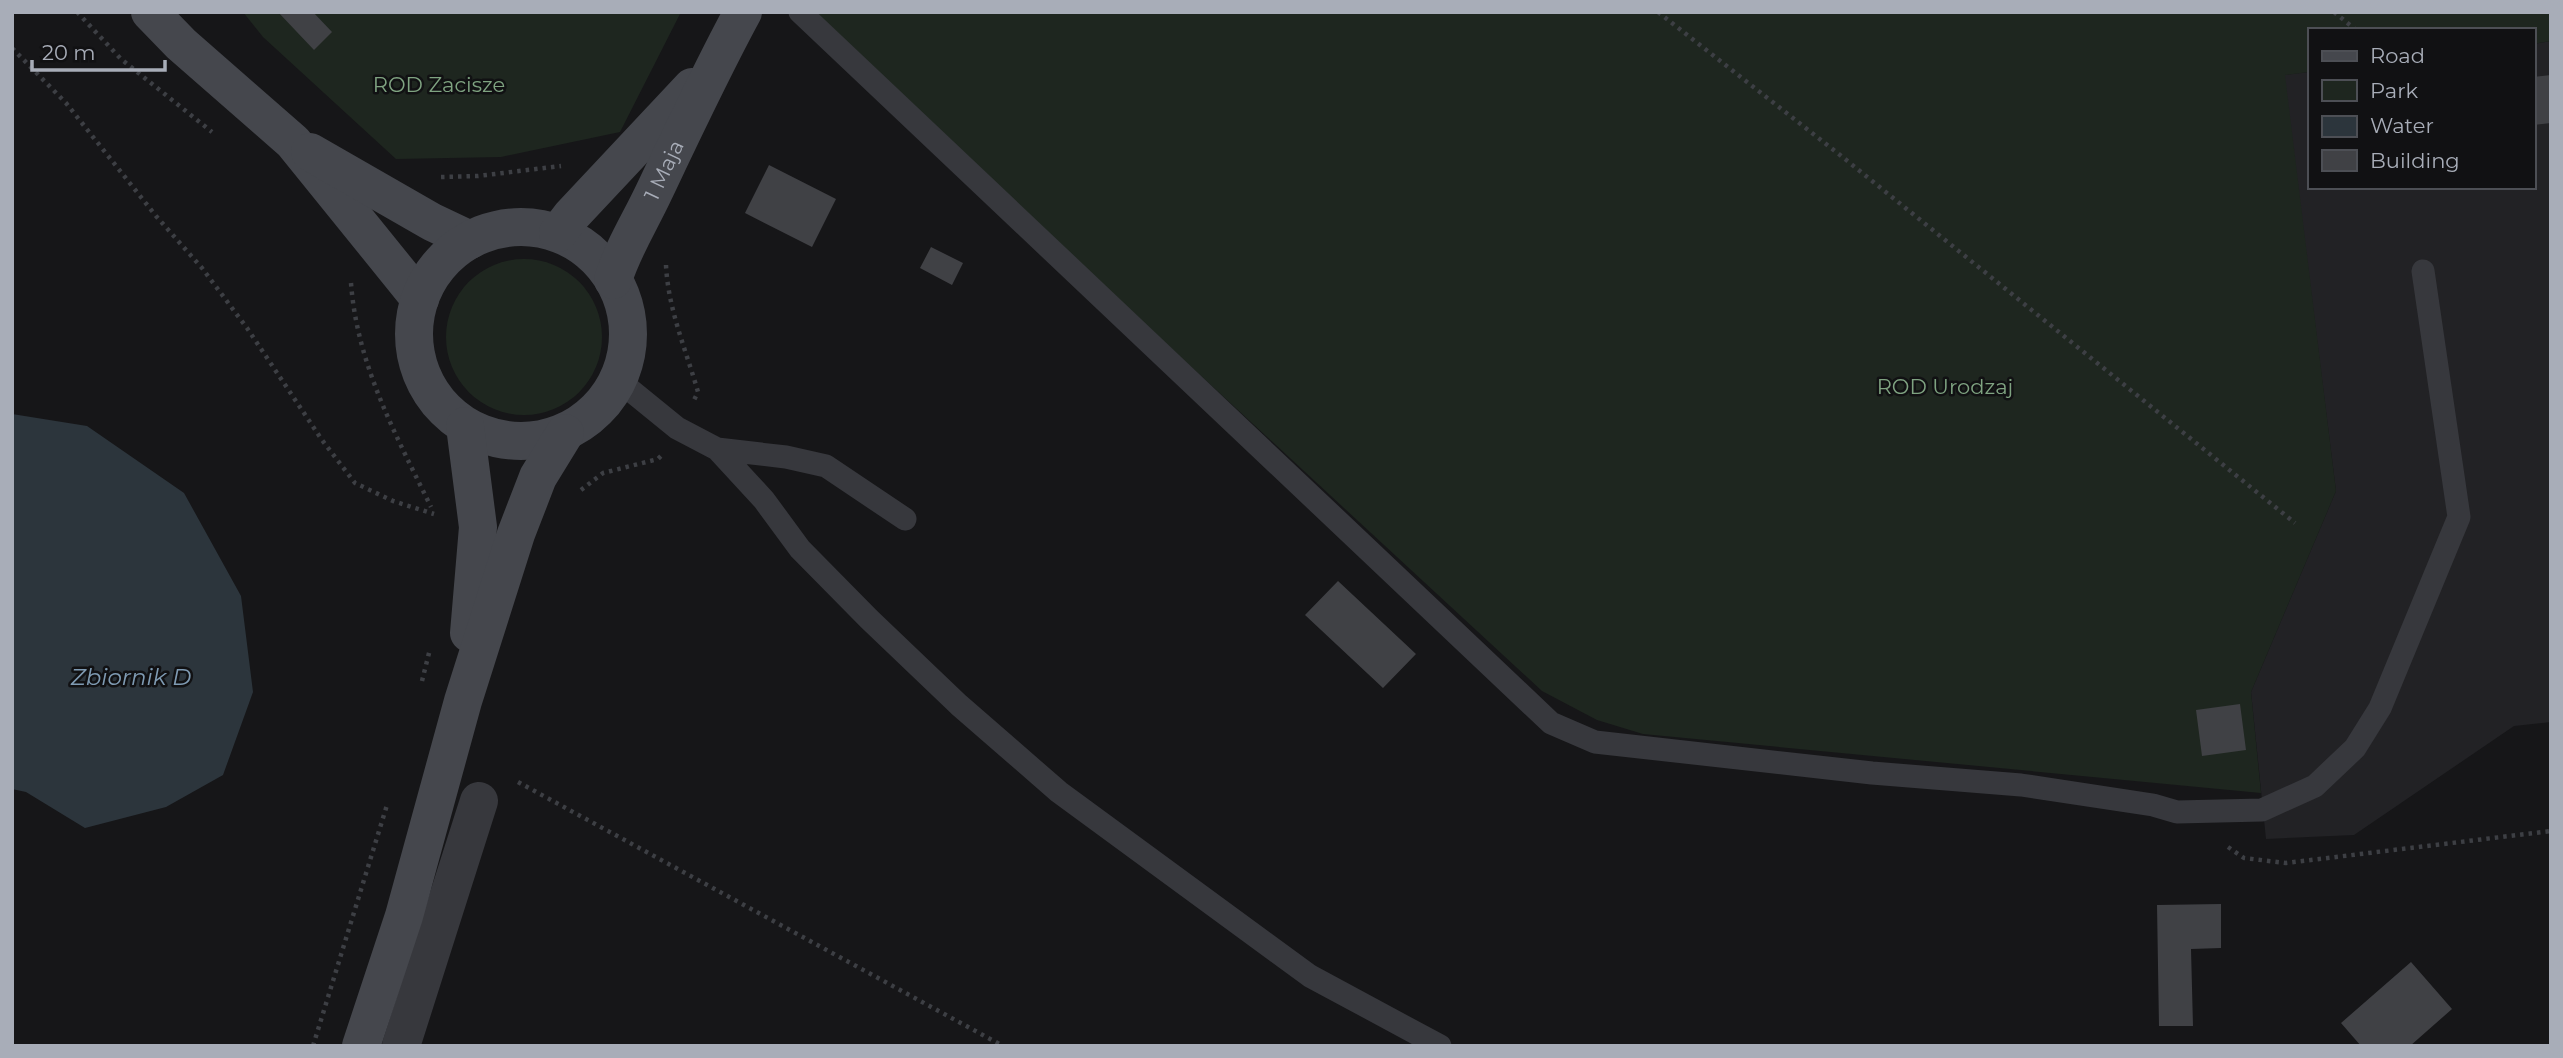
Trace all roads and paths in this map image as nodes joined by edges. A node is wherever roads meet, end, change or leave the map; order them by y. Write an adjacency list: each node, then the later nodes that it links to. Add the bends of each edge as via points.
1 (77, 12): 10 (path, via 121,59)
2 (150, 12): 11 (street)
3 (743, 12): 9 (street, 1 Maja)
4 (800, 12): 38 (lane, via 1551,723 1595,743 2021,785)
5 (1658, 12): 30 (path)
6 (2334, 12): 7 (path)
7 (2354, 28)
8 (12, 48): 28 (path, via 66,103 202,268 355,483)
9 (715, 63): 14 (street, 1 Maja); 18 (street, 1 Maja, via 621,254)
10 (219, 138)
11 (293, 142): 15 (street); 20 (street)
12 (562, 165): 13 (path)
13 (431, 178)
14 (558, 233): 15 (street, via 498,229); 18 (street, via 589,252)
15 (470, 240): 20 (street, via 439,265)
16 (665, 262): 22 (path, via 673,314)
17 (2423, 271): 38 (lane, via 2459,517 2380,708 2355,748 2315,786 2262,810)
18 (613, 280): 21 (street, via 624,304 628,330)
19 (351, 282): 28 (path, via 373,387)
20 (419, 299): 23 (street, via 414,335 420,370 437,402)
21 (618, 380): 24 (street, via 587,419); 25 (lane, via 677,428)
22 (698, 392)
23 (465, 426): 24 (street, via 504,441); 34 (street, via 478,527)
24 (565, 433): 34 (street, via 538,477 516,534)
25 (717, 449): 29 (lane, via 825,466); 44 (lane, via 764,500 800,549 869,619 1059,792 1310,976)
26 (658, 459): 27 (path, via 603,473)
27 (578, 492)
28 (435, 515): 31 (path)
29 (905, 519)
30 (2295, 523)
31 (438, 526)
32 (433, 638): 33 (path)
33 (419, 690)
34 (463, 701): 41 (street, via 404,916)
35 (511, 778): 43 (path)
36 (391, 792): 40 (path)
37 (479, 801): 42 (street)
38 (2176, 812): 39 (path, via 2244,858 2286,863)
39 (2551, 831)
40 (313, 1046)
41 (361, 1046)
42 (401, 1046)
43 (1003, 1046)
44 (1440, 1046)

